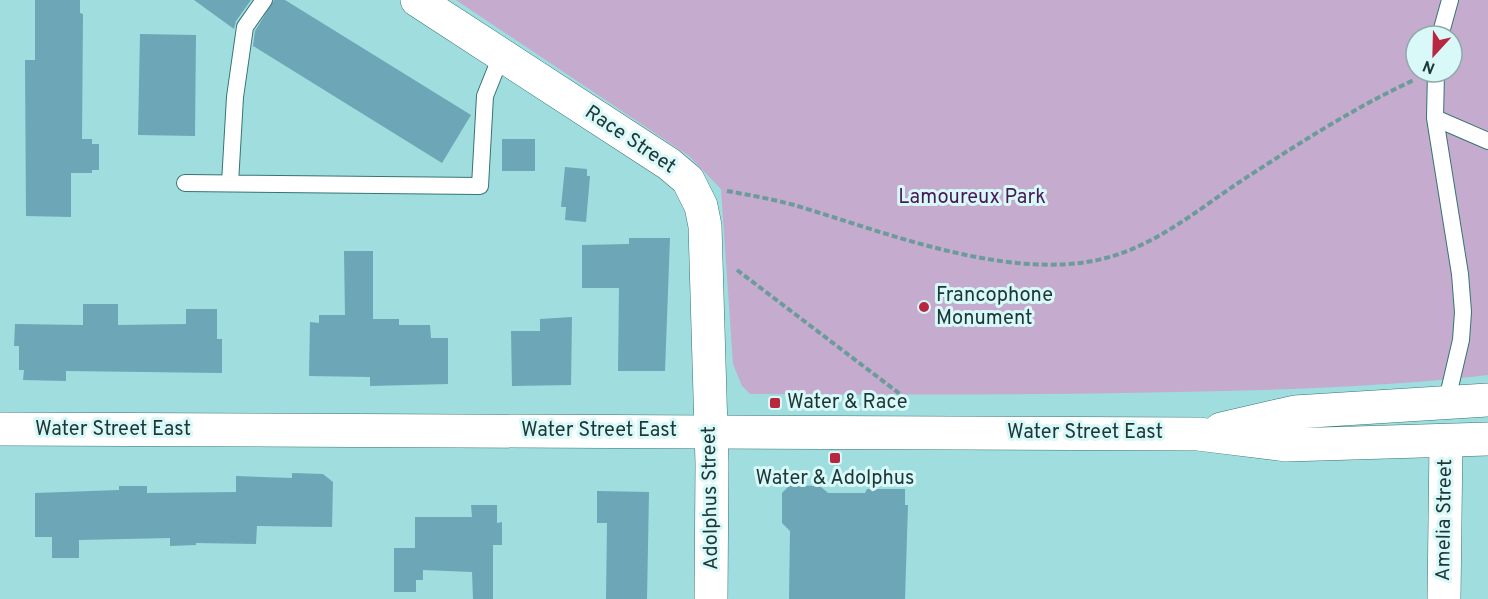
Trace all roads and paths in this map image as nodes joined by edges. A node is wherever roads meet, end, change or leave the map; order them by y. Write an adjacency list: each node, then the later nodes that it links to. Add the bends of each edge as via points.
1 (264, 0): 12 (lane, via 245,27 234,97)
2 (417, 0): 5 (main road, Race Street)
3 (1450, 0): 4 (lane)
4 (1443, 24)
5 (501, 57): 10 (main road, Race Street); 12 (lane, via 485,96 480,186)
6 (1408, 84): 10 (path, via 1352,111 1160,235 1121,254 1074,263 997,260 958,253 791,204)
7 (1430, 84): 8 (lane)
8 (1435, 118): 9 (lane); 17 (lane, via 1463,312 1461,340)
9 (1488, 141)
10 (688, 180): 13 (main road, Race Street, via 701,206)
11 (185, 183): 12 (lane)
12 (231, 183)
13 (707, 247): 14 (main road, Race Street); 15 (path)
14 (709, 397): 19 (main road, Adolphus Street)
15 (904, 397)
16 (1488, 400): 17 (main road, Water Street East)
17 (1446, 404): 20 (main road, Water Street East, via 1295,412)
18 (0, 429): 19 (main road, Water Street East)
19 (711, 432): 20 (main road, Water Street East); 23 (main road, Adolphus Street)
20 (1198, 434): 22 (main road, Water Street East, via 1287,445)
21 (1488, 439): 22 (main road, Water Street East)
22 (1446, 441): 24 (main road, Amelia Street)
23 (711, 599)
24 (1444, 599)

